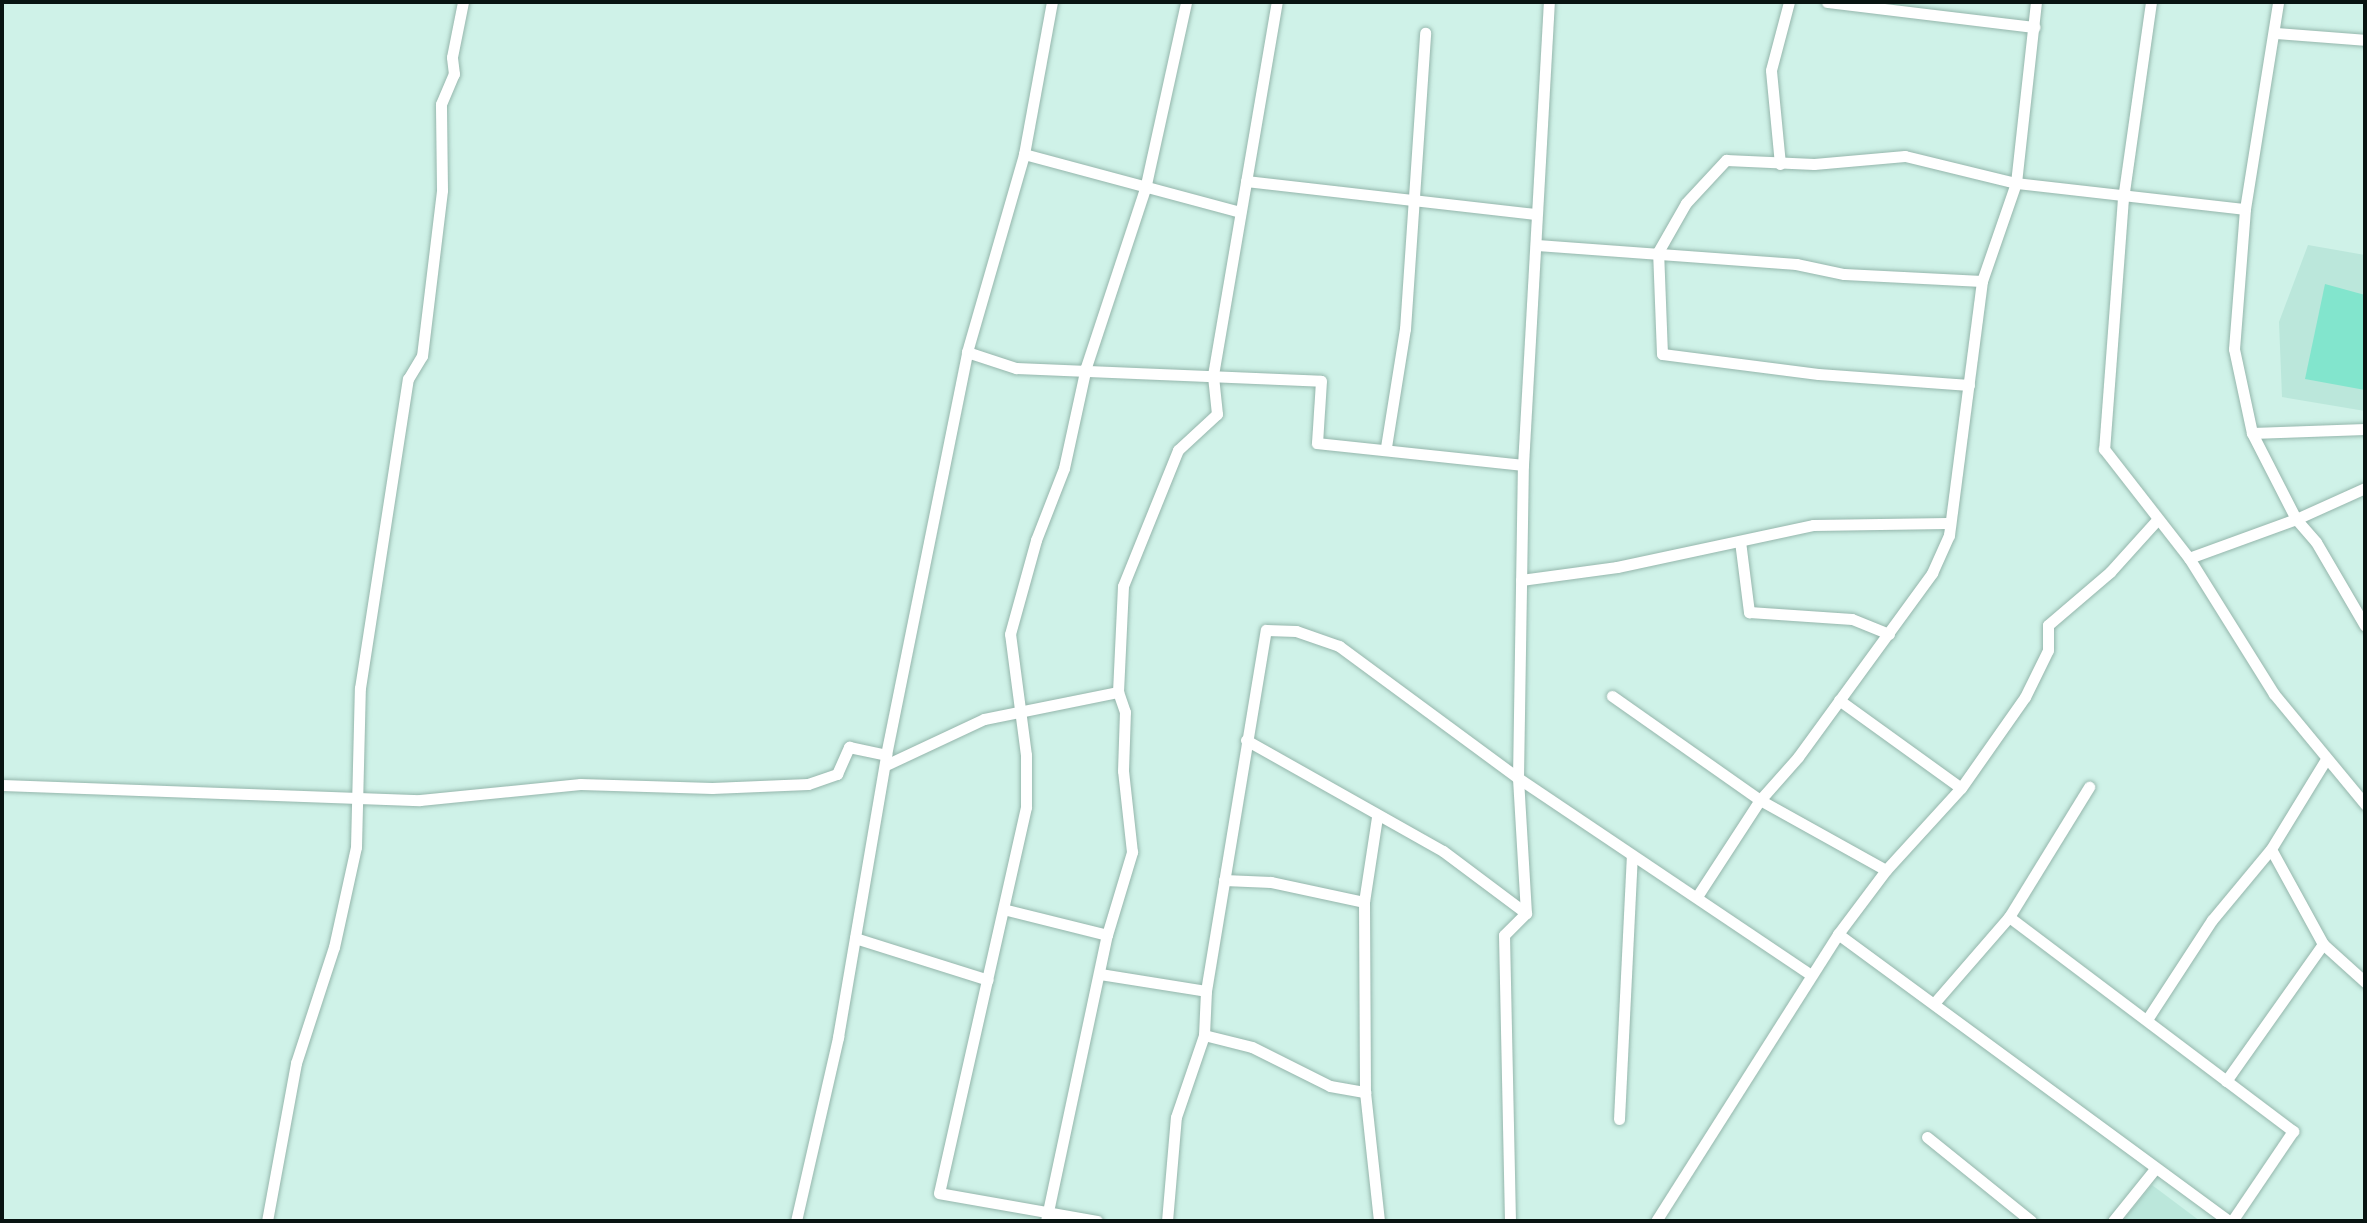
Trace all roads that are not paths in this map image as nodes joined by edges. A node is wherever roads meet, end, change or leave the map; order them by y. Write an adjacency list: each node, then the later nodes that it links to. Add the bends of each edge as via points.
1 (463, 2): 57 (street, via 452,57 454,74 441,104 442,190 422,356 408,379 360,688)
2 (1052, 2): 15 (street)
3 (1186, 2): 19 (street)
4 (1277, 2): 17 (street)
5 (1549, 2): 24 (street)
6 (1789, 2): 16 (street, via 1771,70)
7 (1827, 2): 11 (street)
8 (2036, 2): 11 (street)
9 (2151, 2): 21 (street)
10 (2278, 2): 13 (street)
11 (2034, 27): 18 (street)
12 (1425, 33): 20 (street)
13 (2275, 33): 14 (street); 22 (street)
14 (2365, 40)
15 (1024, 154): 19 (street); 28 (street)
16 (1780, 164): 18 (street, via 1905,156); 26 (street, via 1726,160 1686,203)
17 (1246, 181): 20 (street); 23 (street)
18 (2016, 183): 21 (street); 27 (street)
19 (1145, 189): 23 (street); 29 (street)
20 (1412, 198): 24 (street); 34 (street, via 1405,329)
21 (2123, 198): 22 (street); 38 (street, via 2104,449)
22 (2245, 209): 33 (street, via 2234,349)
23 (1237, 211): 30 (street)
24 (1535, 214): 25 (street)
25 (1537, 245): 26 (street); 35 (street)
26 (1658, 252): 27 (street, via 1796,264 1844,274); 31 (street, via 1662,354 1818,374)
27 (1982, 281): 31 (street)
28 (967, 352): 29 (street, via 1016,368); 50 (street)
29 (1086, 367): 30 (street); 48 (street, via 1064,468 1036,540 1010,634)
30 (1213, 375): 34 (street, via 1321,381 1317,443); 45 (street, via 1217,414 1178,450 1123,586)
31 (1969, 385): 39 (street)
32 (2365, 429): 33 (street)
33 (2252, 433): 37 (street)
34 (1386, 447): 35 (street)
35 (1523, 465): 42 (street)
36 (2365, 488): 37 (street)
37 (2296, 519): 41 (street); 43 (street, via 2316,542)
38 (2157, 520): 41 (street); 55 (street, via 2110,572 2048,625 2048,650 2025,697)
39 (1947, 523): 40 (street, via 1813,525); 44 (street, via 1949,535 1932,573)
40 (1740, 541): 42 (street, via 1617,567); 44 (street, via 1749,612 1852,619)
41 (2189, 558): 51 (street, via 2274,694)
42 (1521, 580): 52 (street)
43 (2365, 626)
44 (1889, 634): 47 (street)
45 (1118, 692): 48 (street); 70 (street, via 1125,712 1123,771 1132,852)
46 (1612, 696): 56 (street)
47 (1839, 700): 55 (street); 56 (street)
48 (1018, 713): 50 (street, via 984,719); 66 (street, via 1026,755 1026,807)
49 (1246, 740): 52 (street, via 1266,630 1296,631 1339,646); 59 (street); 63 (street)
50 (887, 760): 57 (street, via 849,747 837,774 808,784 580,784 471,798); 71 (street)
51 (2325, 761): 58 (street); 60 (street)
52 (1518, 778): 61 (street); 67 (street)
53 (2, 785): 57 (street)
54 (2089, 787): 68 (street)
55 (1961, 788): 62 (street)
56 (1760, 800): 62 (street); 64 (street)
57 (354, 801): 87 (street, via 356,847 334,947 296,1063)
58 (2365, 804)
59 (1377, 817): 65 (street); 67 (street, via 1443,851)
60 (2271, 849): 72 (street); 79 (street, via 2212,920)
61 (1632, 856): 64 (street); 83 (street)
62 (1886, 870): 69 (street)
63 (1224, 880): 65 (street, via 1271,882); 77 (street)
64 (1698, 895): 74 (street)
65 (1364, 902): 82 (street)
66 (1007, 910): 70 (street); 75 (street)
67 (1526, 913): 92 (street, via 1504,935)
68 (2009, 917): 78 (street); 79 (street)
69 (1838, 934): 74 (street); 78 (street)
70 (1107, 935): 73 (street)
71 (855, 938): 75 (street); 88 (street)
72 (2323, 944): 76 (street); 81 (street)
73 (1100, 974): 77 (street); 86 (street)
74 (1811, 975): 93 (street)
75 (988, 980): 86 (street, via 939,1193)
76 (2365, 982)
77 (1206, 991): 80 (street)
78 (1936, 1001): 85 (street)
79 (2148, 1018): 81 (street)
80 (1204, 1035): 82 (street, via 1252,1047 1330,1086); 90 (street, via 1176,1117)
81 (2226, 1081): 96 (street, via 2293,1131)
82 (1365, 1092): 91 (street)
83 (1619, 1119)
84 (1927, 1137): 94 (street)
85 (2154, 1170): 95 (street); 96 (street)
86 (1047, 1216): 89 (street)
87 (267, 1221)
88 (796, 1221)
89 (1097, 1221)
90 (1167, 1221)
91 (1379, 1221)
92 (1510, 1221)
93 (1656, 1221)
94 (2031, 1221)
95 (2113, 1221)
96 (2230, 1221)

